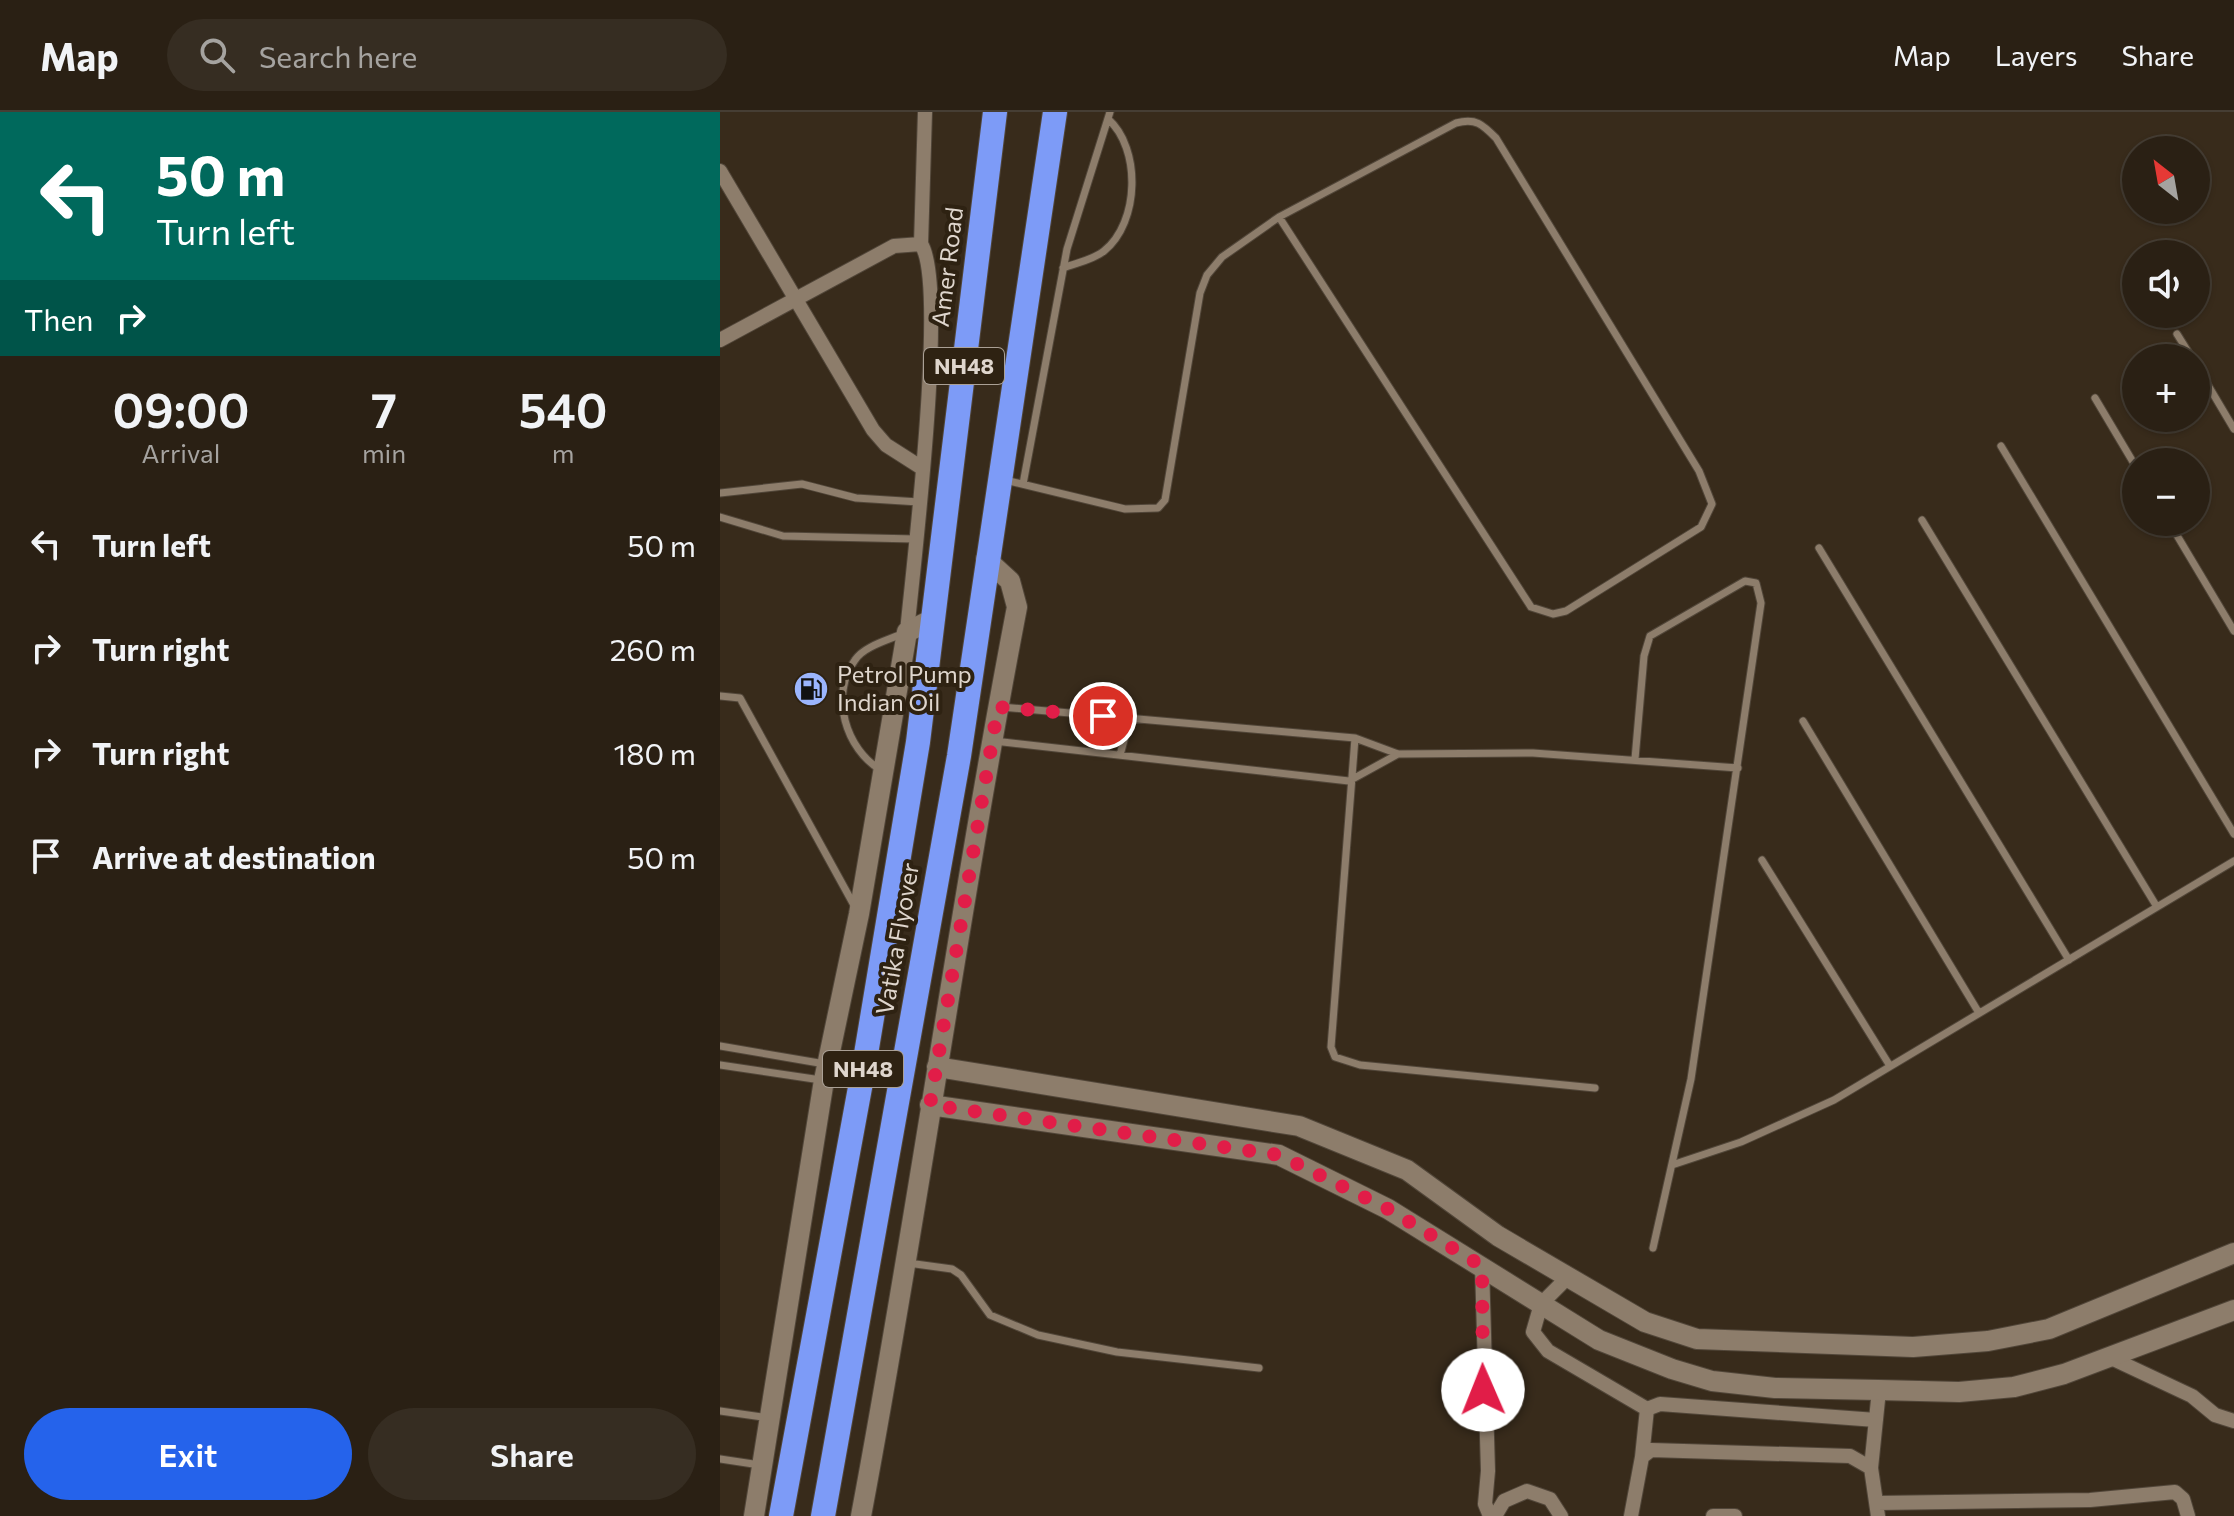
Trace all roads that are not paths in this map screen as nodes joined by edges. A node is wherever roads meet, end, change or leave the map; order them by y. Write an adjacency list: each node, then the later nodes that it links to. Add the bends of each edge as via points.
1 (925, 112): 7 (street)
2 (1055, 112): 19 (highway, NH48)
3 (998, 115): 29 (highway, Amer Road / NH48)
4 (1109, 115): 8 (lane); 8 (lane, via 1120,130 1132,179 1121,228 1105,250)
5 (720, 171): 9 (street)
6 (1279, 217): 6 (lane, via 1456,123 1482,123 1699,471 1712,504 1701,527 1566,611 1553,614 1531,607); 20 (lane, via 1222,257 1207,275 1165,500 1158,508 1125,509)
7 (921, 244): 9 (street, via 894,246); 18 (street, via 931,279)
8 (1063, 268): 20 (lane)
9 (795, 296): 11 (street); 18 (street, via 873,430)
10 (2177, 334): 12 (lane)
11 (720, 340)
12 (2183, 344)
13 (2210, 389): 15 (lane)
14 (2095, 398): 17 (lane)
15 (2234, 429)
16 (2001, 446): 44 (lane)
17 (2125, 448)
18 (922, 468): 22 (street)
19 (999, 478): 20 (lane); 28 (highway, NH48)
20 (1023, 484)
21 (720, 493): 22 (lane, via 802,484 856,498)
22 (919, 502): 26 (street)
23 (720, 517): 26 (lane, via 783,536)
24 (1922, 520): 47 (lane)
25 (2177, 536): 30 (lane)
26 (915, 539): 31 (street)
27 (1819, 548): 49 (lane)
28 (986, 559): 33 (street, via 1002,570 1016,591); 84 (highway, Vatika Flyover / NH48, via 959,756)
29 (933, 619): 31 (street); 83 (highway, Vatika Flyover / NH48, via 864,1066)
30 (2234, 631)
31 (907, 632): 42 (street); 42 (lane, via 856,657 843,700 850,738 862,756)
32 (720, 696): 48 (lane, via 740,698)
33 (998, 707): 34 (lane); 37 (street)
34 (1130, 718): 36 (lane); 39 (lane)
35 (1803, 721): 50 (lane)
36 (1355, 738): 38 (lane); 43 (lane)
37 (992, 741): 39 (lane); 54 (street)
38 (1398, 754): 40 (lane); 43 (lane)
39 (1120, 755): 43 (lane)
40 (1635, 759): 41 (lane); 41 (lane, via 1650,636 1745,581 1756,583 1761,603)
41 (1738, 768): 58 (lane, via 1691,1079)
42 (883, 771): 48 (street)
43 (1349, 781): 56 (lane, via 1331,1047 1335,1057 1360,1065)
44 (2234, 834)
45 (1762, 860): 53 (lane)
46 (2234, 861): 47 (lane)
47 (2157, 907): 49 (lane)
48 (859, 914): 55 (street)
49 (2069, 960): 50 (lane)
50 (1979, 1013): 53 (lane)
51 (720, 1046): 55 (lane)
52 (720, 1065): 55 (lane)
53 (1890, 1066): 58 (lane, via 1805,1114)
54 (937, 1067): 57 (street); 63 (street, via 1299,1126 1407,1170 1498,1236)
55 (826, 1072): 71 (street)
56 (1595, 1088)
57 (930, 1105): 61 (street); 62 (street, via 1279,1155 1388,1209)
58 (1672, 1165): 59 (lane)
59 (1653, 1248)
60 (2234, 1253): 63 (street, via 2049,1329 1913,1347 1697,1339 1645,1322)
61 (908, 1263): 67 (lane, via 952,1269 990,1315 1038,1335 1117,1352); 85 (street)
62 (1482, 1266): 64 (street); 78 (street)
63 (1568, 1277): 64 (street)
64 (1541, 1304): 68 (street, via 1599,1340 1712,1381); 69 (street, via 1533,1332 1548,1351)
65 (2234, 1310): 66 (street)
66 (2109, 1357): 68 (street, via 2014,1387); 73 (street)
67 (1259, 1368)
68 (1879, 1390): 72 (street)
69 (1647, 1409): 72 (street, via 1660,1404); 74 (street)
70 (720, 1411): 71 (lane)
71 (770, 1418): 76 (street)
72 (1876, 1420): 77 (street)
73 (2234, 1421)
74 (1642, 1457): 77 (street, via 1665,1449 1850,1456); 88 (street)
75 (720, 1459): 76 (lane)
76 (762, 1465): 82 (street)
77 (1871, 1468): 81 (street)
78 (1488, 1471): 79 (street); 86 (street, via 1485,1504)
79 (1511, 1496): 86 (street); 87 (street, via 1543,1494)
80 (2090, 1500): 81 (street); 91 (street); 92 (street, via 2175,1492)
81 (1878, 1509)
82 (754, 1516)
83 (781, 1516)
84 (823, 1516)
85 (861, 1516)
86 (1492, 1516)
87 (1561, 1516)
88 (1631, 1516)
89 (1713, 1516): 90 (street)
90 (1735, 1516)
91 (2091, 1516)
92 (2188, 1516)

